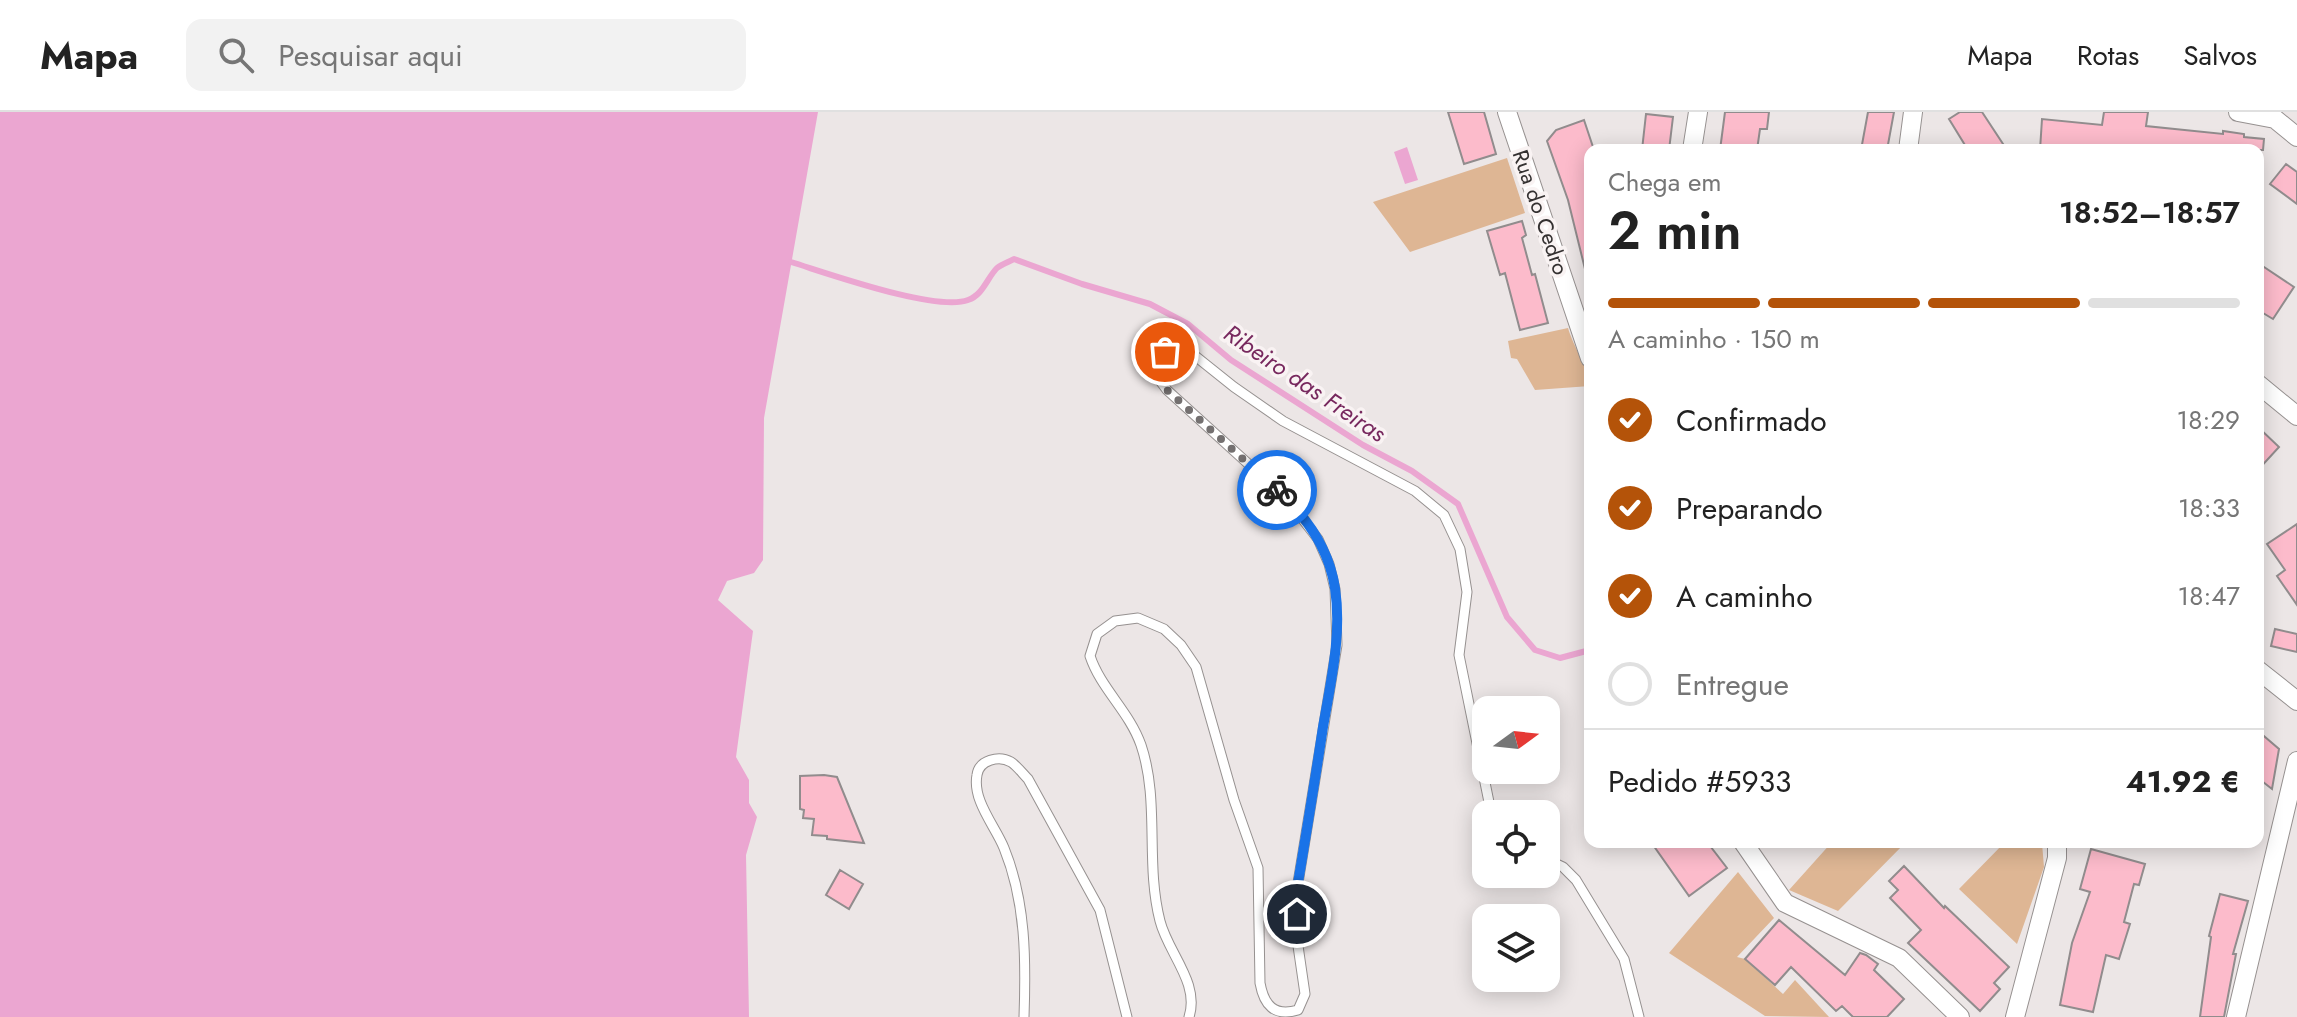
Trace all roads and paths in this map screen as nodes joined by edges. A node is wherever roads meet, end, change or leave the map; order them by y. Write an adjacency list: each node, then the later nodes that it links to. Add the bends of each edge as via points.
1 (1507, 112): 8 (street, Rua do Cedro)
2 (1698, 112): 6 (street)
3 (1913, 112): 7 (street)
4 (2238, 112): 5 (street, via 2275,119)
5 (2297, 137)
6 (1693, 144)
7 (1909, 144)
8 (1584, 340)
9 (2264, 389): 10 (street)
10 (2297, 416)
11 (2264, 675): 12 (street)
12 (2297, 701)
13 (2297, 761): 24 (street)
14 (1489, 800): 20 (lane, via 1459,655 1467,592 1460,549 1444,515 1415,491 1283,421 1189,351 1165,352 1158,359 1158,378 1304,518 1329,564 1335,589 1337,645 1297,889 1305,994 1298,1010 1290,1013 1275,1012 1263,1002 1258,868 1196,667 1164,629 1138,618 1115,621 1097,634 1090,656 1094,670 1140,742 1146,765 1153,893 1164,937 1191,988)
15 (1747, 848): 22 (street, via 1785,903 1899,958)
16 (2057, 848): 23 (street)
17 (1560, 866): 21 (lane, via 1576,880 1624,959)
18 (1024, 1017): 19 (lane, via 1026,966 1017,887 978,793 977,773 985,762 1000,758 1028,779 1100,910)
19 (1127, 1017)
20 (1189, 1017)
21 (1639, 1017)
22 (1960, 1017)
23 (2015, 1017)
24 (2236, 1017)

